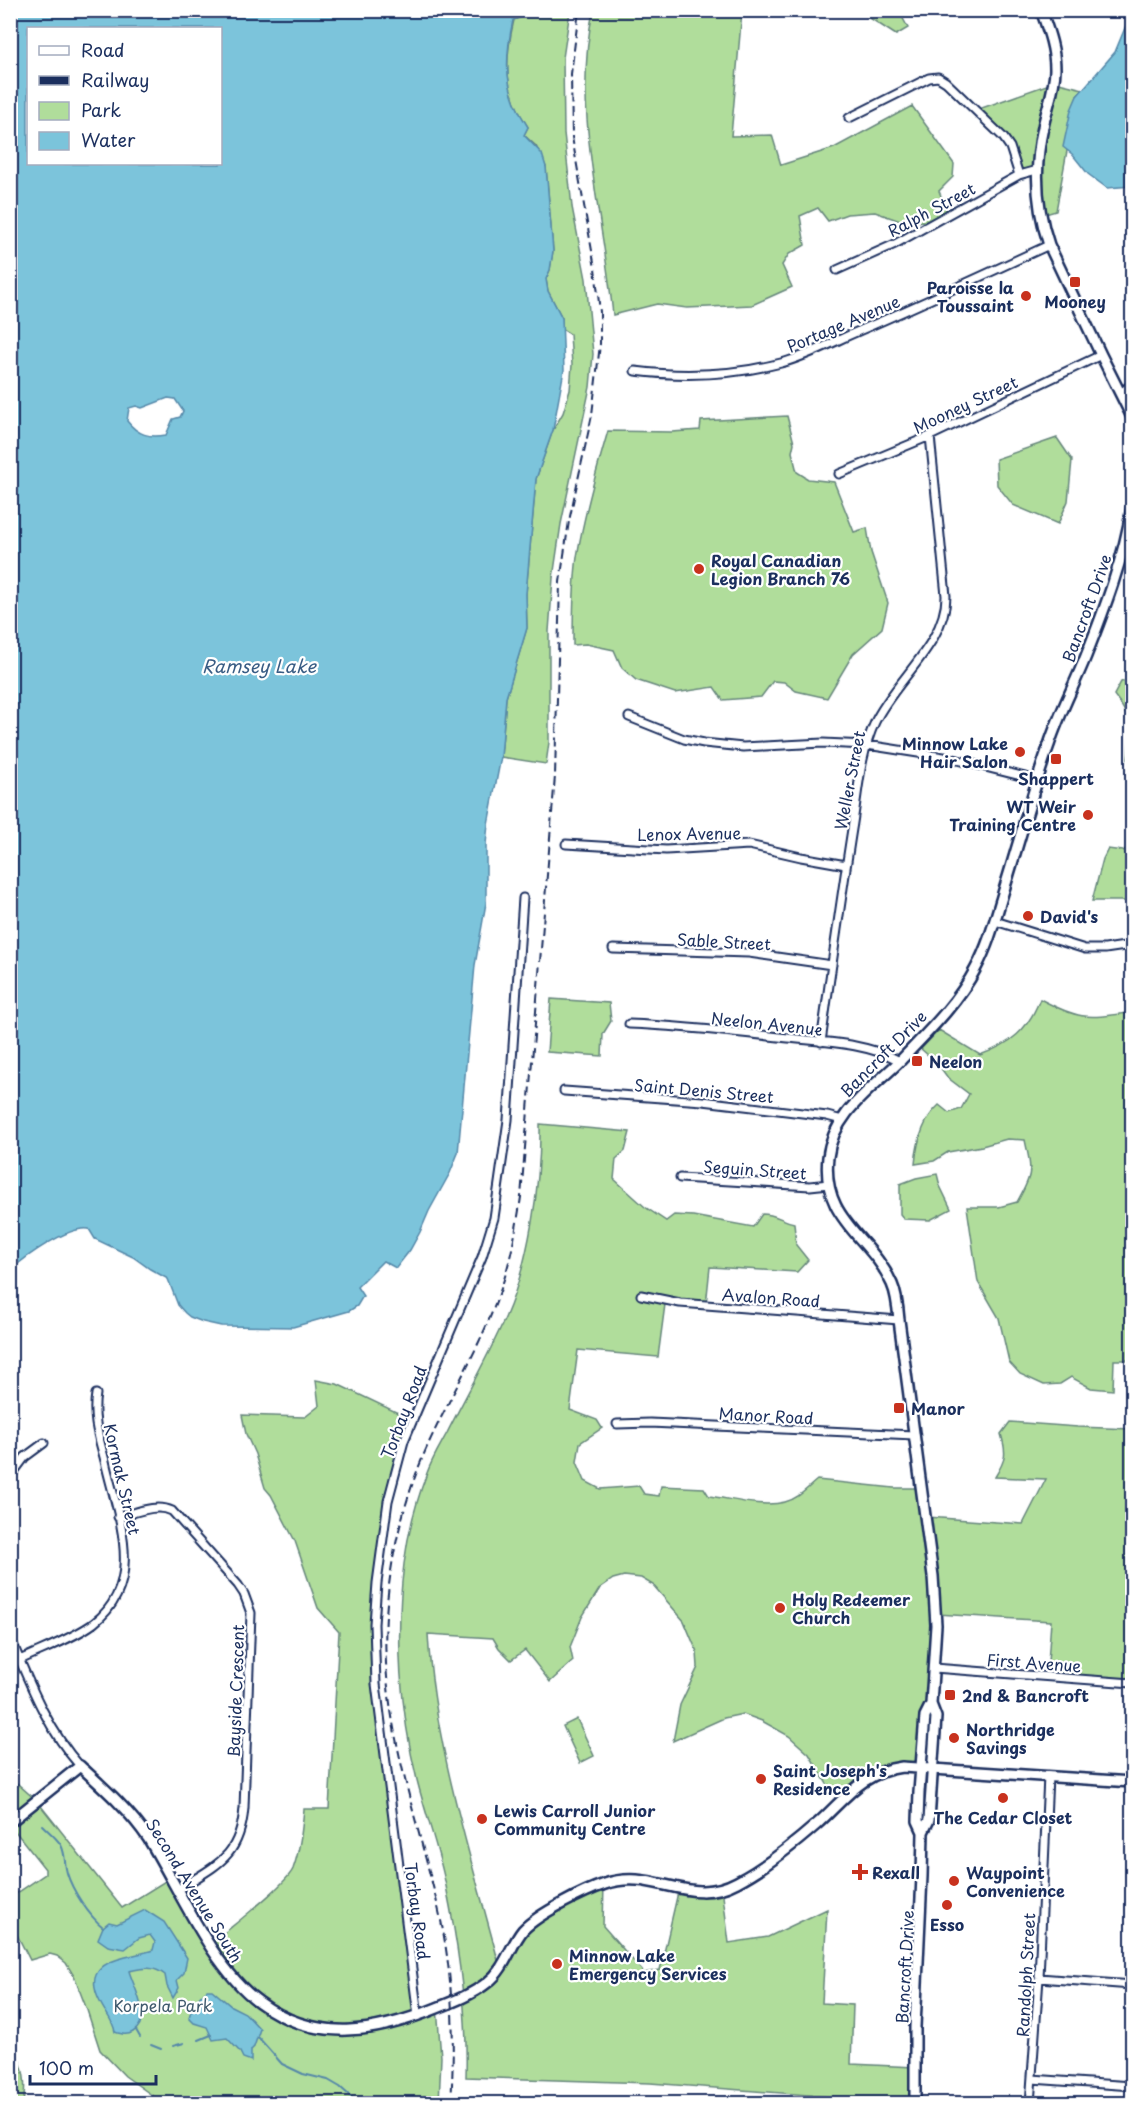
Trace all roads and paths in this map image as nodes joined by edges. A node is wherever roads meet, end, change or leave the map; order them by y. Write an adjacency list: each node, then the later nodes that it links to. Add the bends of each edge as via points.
1 (1041, 10): 3 (main road, via 1051,38 1055,68)
2 (849, 118): 4 (street, via 938,77 1003,137)
3 (1037, 170): 4 (street, Ralph Street); 5 (main road, via 1040,209)
4 (1019, 176): 6 (street, Ralph Street, via 895,244)
5 (1049, 246): 7 (main road); 8 (street, Portage Avenue, via 789,360 692,374)
6 (837, 270)
7 (1101, 355): 10 (main road); 12 (street, Mooney Street)
8 (635, 371)
9 (1132, 386): 10 (main road)
10 (1121, 394): 11 (main road)
11 (1132, 417)
12 (930, 436): 13 (street, Mooney Street); 17 (street, Weller Street, via 946,596 944,613 929,645 877,718)
13 (839, 474)
14 (1132, 507): 15 (main road, Bancroft Drive)
15 (1129, 546): 18 (main road, Bancroft Drive, via 1055,726)
16 (629, 717): 17 (street, via 704,743 744,747)
17 (867, 745): 18 (street, via 950,758); 20 (street, Weller Street)
18 (1037, 780): 22 (main road, Bancroft Drive)
19 (567, 844): 20 (street, Lenox Avenue, via 666,850 749,845)
20 (846, 865): 25 (street, Weller Street)
21 (523, 898): 56 (street, Torbay Road, via 508,1120 496,1207 482,1257 404,1441 388,1501 377,1583 376,1684)
22 (995, 921): 23 (street, via 1084,949); 28 (main road, Bancroft Drive, via 963,992)
23 (1132, 945)
24 (614, 949): 25 (street, Sable Street, via 749,953)
25 (832, 965): 27 (street, Weller Street)
26 (629, 1024): 27 (street, Neelon Avenue)
27 (821, 1042): 28 (street, Neelon Avenue, via 869,1049)
28 (900, 1061): 30 (main road, Bancroft Drive, via 860,1097)
29 (564, 1091): 30 (street, Saint Denis Street, via 703,1101)
30 (842, 1120): 32 (main road, Bancroft Drive, via 829,1147)
31 (680, 1178): 32 (street, Seguin Street)
32 (829, 1184): 34 (main road, Bancroft Drive, via 843,1219 892,1283)
33 (641, 1295): 34 (street, Avalon Road, via 680,1304)
34 (899, 1320): 37 (main road, Bancroft Drive)
35 (96, 1394): 40 (street, Kormak Street, via 94,1419)
36 (617, 1424): 37 (street, Manor Road)
37 (914, 1435): 43 (main road, Bancroft Drive, via 935,1604)
38 (44, 1443): 39 (street)
39 (10, 1477)
40 (118, 1517): 42 (street, Kormak Street, via 125,1544 125,1568 108,1609 85,1629); 53 (street, Bayside Crescent, via 156,1508 172,1511 238,1585 251,1612 240,1834 225,1858)
41 (10, 1637): 42 (street, Second Avenue South)
42 (20, 1660): 46 (street, Second Avenue South, via 58,1739)
43 (934, 1668): 44 (street, First Avenue); 45 (main road, Bancroft Drive)
44 (1132, 1683)
45 (931, 1704): 47 (main road, Bancroft Drive, via 925,1716); 48 (main road, Bancroft Drive, via 936,1717)
46 (80, 1766): 51 (main road); 53 (main road, Second Avenue South, via 140,1828)
47 (921, 1768): 48 (main road, Second Avenue South); 52 (main road, Bancroft Drive, via 918,1821); 56 (main road, Second Avenue South, via 902,1767 874,1774 786,1849 722,1889 692,1892 634,1878 590,1890 530,1924 490,1981)
48 (933, 1769): 49 (main road, Second Avenue South); 52 (main road, Bancroft Drive, via 929,1820)
49 (1047, 1776): 50 (main road, Second Avenue South); 54 (street, Randolph Street)
50 (1132, 1782)
51 (10, 1822)
52 (923, 1832): 59 (main road, Bancroft Drive)
53 (177, 1890): 56 (main road, Second Avenue South, via 232,1977 271,2010 305,2025 337,2031 379,2028)
54 (1039, 1978): 55 (street); 57 (street, Randolph Street)
55 (1132, 1985)
56 (418, 2016)
57 (1032, 2079): 58 (street); 60 (street, Randolph Street)
58 (1132, 2086)
59 (915, 2103)
60 (1030, 2103)

